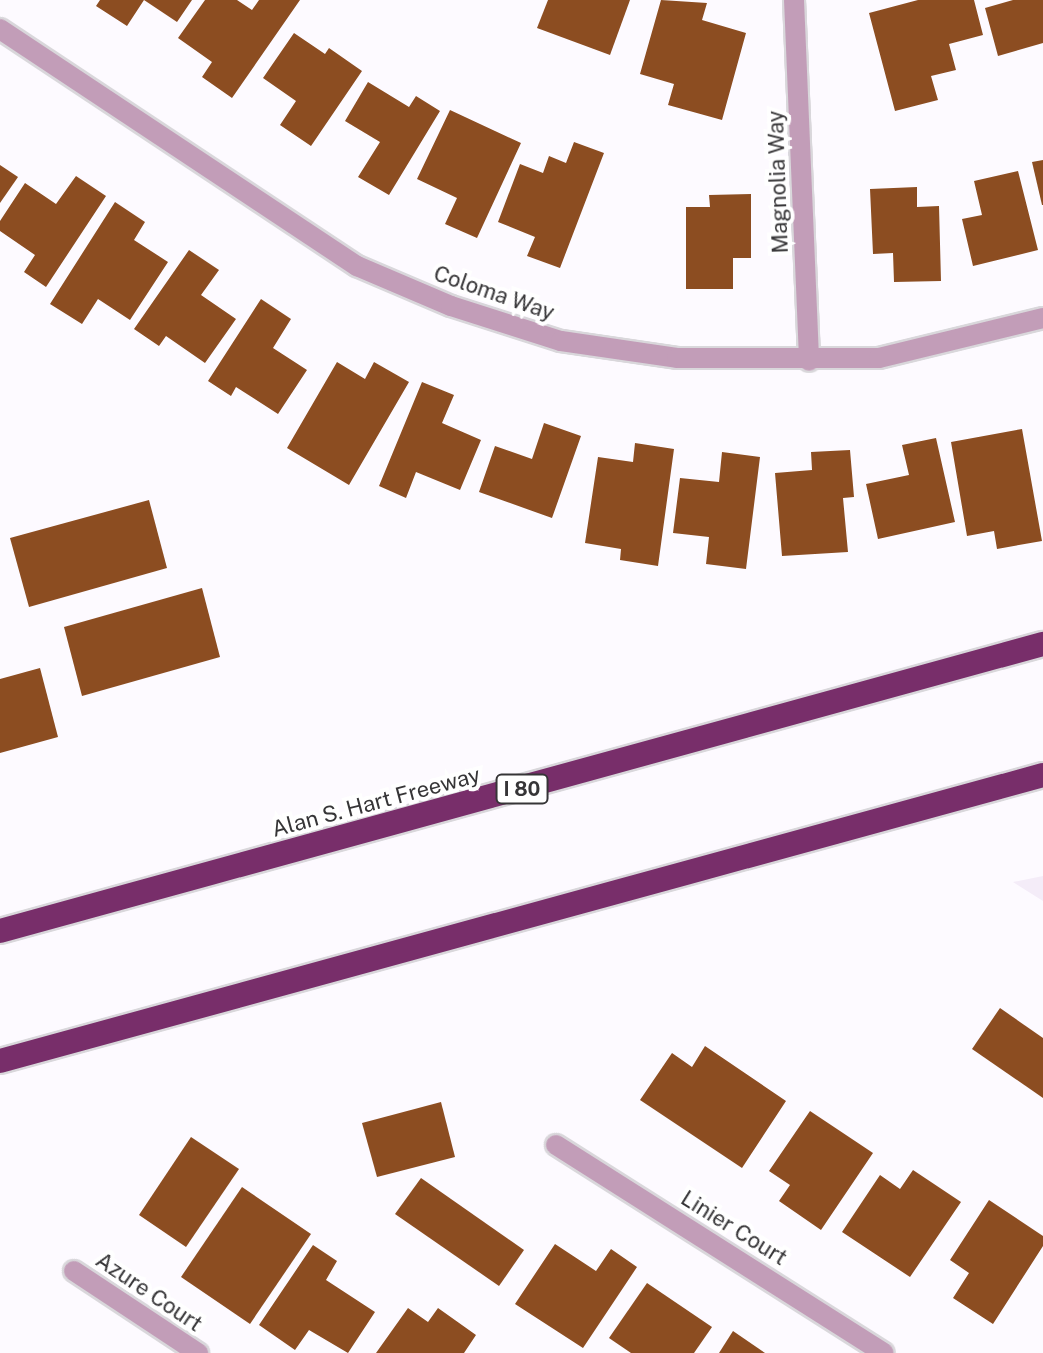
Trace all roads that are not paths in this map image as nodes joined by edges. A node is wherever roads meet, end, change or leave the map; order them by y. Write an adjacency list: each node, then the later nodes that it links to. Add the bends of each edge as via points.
1 (794, 0): 4 (street, Magnolia Way)
2 (0, 29): 4 (street, Coloma Way, via 357,266 451,306 561,341 677,358)
3 (1043, 318): 4 (street, Coloma Way, via 879,358)
4 (809, 361)
5 (1043, 644): 7 (highway, Alan S. Hart Freeway / I 80)
6 (1043, 775): 8 (highway)
7 (0, 931)
8 (0, 1061)
9 (556, 1145): 12 (street, Linier Court)
10 (74, 1271): 11 (street, Azure Court)
11 (198, 1353)
12 (884, 1353)

